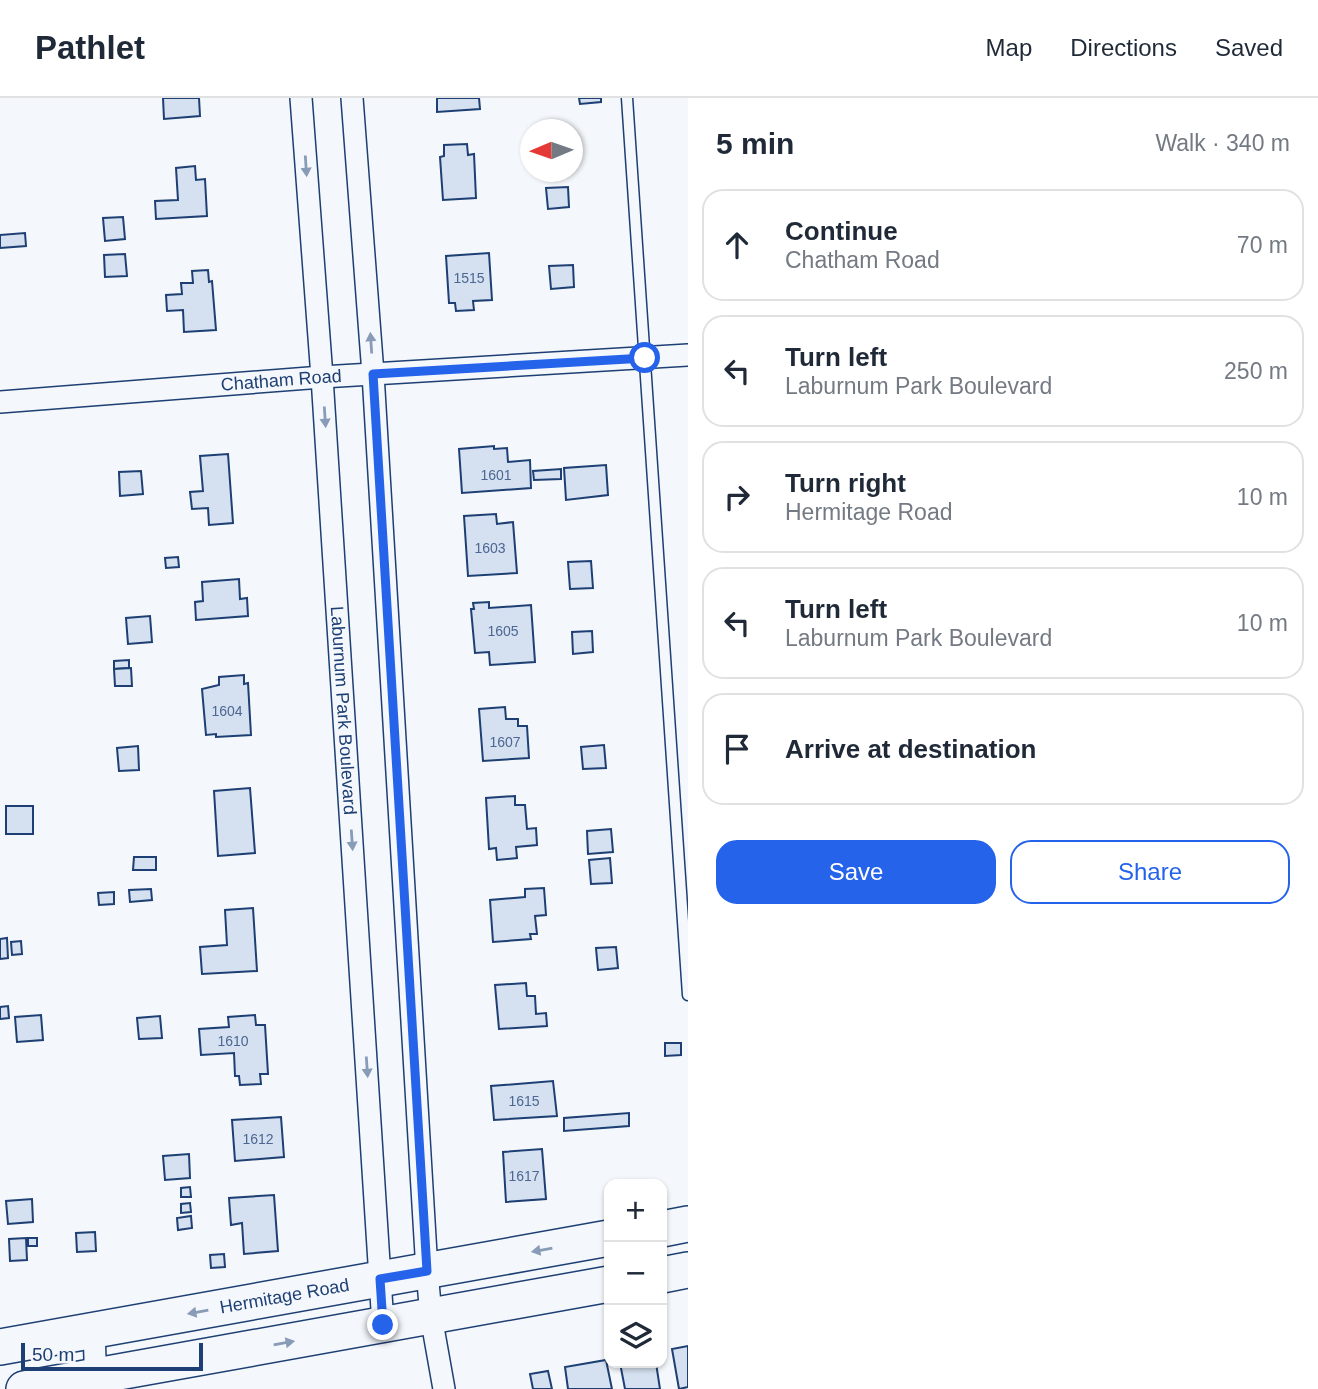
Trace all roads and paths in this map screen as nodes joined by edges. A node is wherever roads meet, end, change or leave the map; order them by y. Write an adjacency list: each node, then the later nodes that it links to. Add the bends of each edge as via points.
1 (301, 98): 7 (street, Laburnum Park Boulevard, one-way to 7)
2 (352, 98): 6 (street, one-way to 2)
3 (627, 98): 5 (lane)
4 (688, 355): 5 (street, Chatham Road)
5 (645, 358): 6 (street, Chatham Road); 9 (lane)
6 (373, 374): 7 (street, Chatham Road); 14 (street)
7 (322, 377): 8 (street, Chatham Road); 16 (street, Laburnum Park Boulevard, one-way to 16)
8 (0, 402)
9 (688, 995)
10 (688, 1224): 11 (main road)
11 (667, 1228)
12 (604, 1239): 14 (main road, Hermitage Road, one-way to 14)
13 (688, 1270): 15 (main road)
14 (427, 1271): 16 (main road, Hermitage Road); 18 (street)
15 (667, 1274)
16 (380, 1279): 19 (street, Laburnum Park Boulevard); 20 (main road, Hermitage Road, one-way to 20)
17 (604, 1285): 18 (main road)
18 (431, 1316): 19 (main road); 24 (street)
19 (383, 1325): 22 (main road, one-way to 19)
20 (94, 1330): 21 (main road, Hermitage Road); 22 (street)
21 (0, 1347)
22 (96, 1382): 23 (main road)
23 (24, 1389)
24 (443, 1389)

